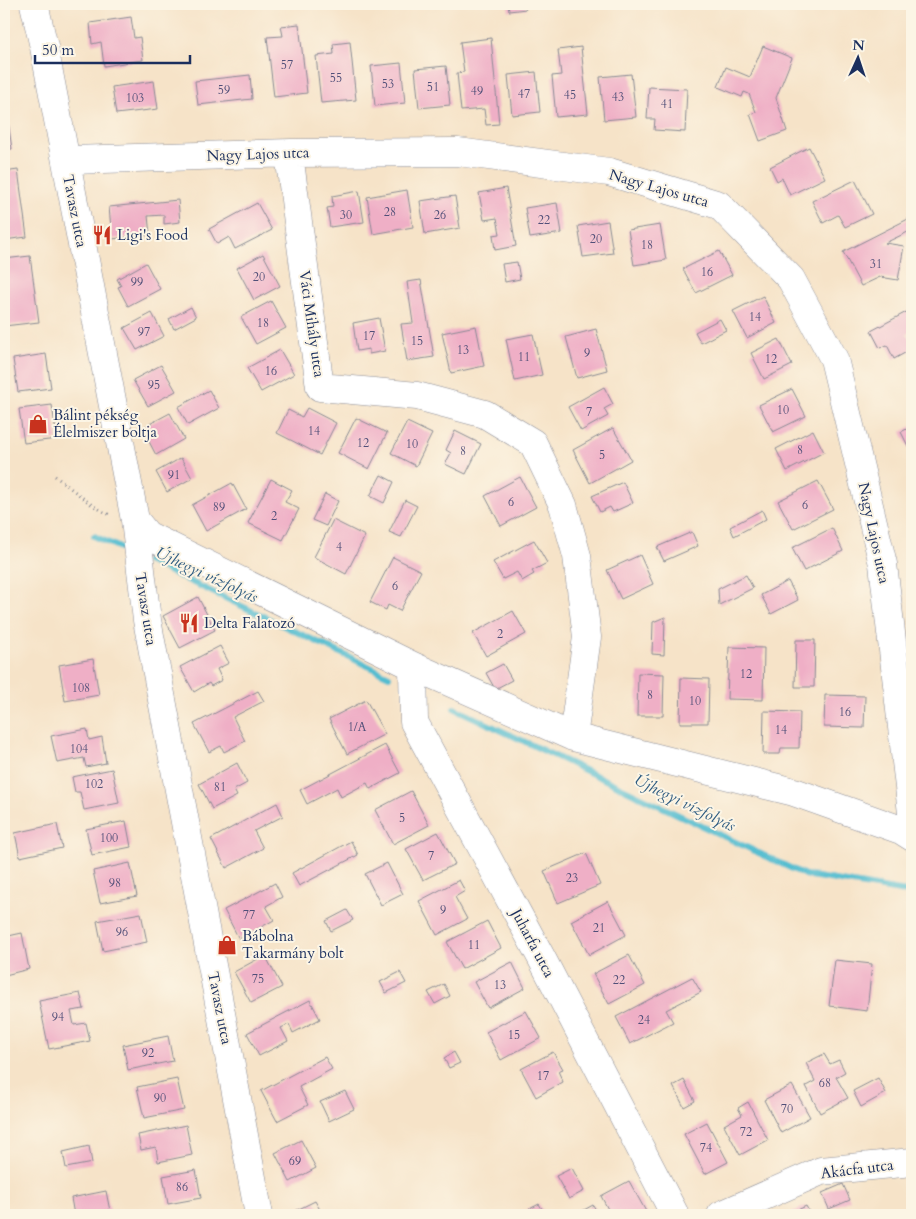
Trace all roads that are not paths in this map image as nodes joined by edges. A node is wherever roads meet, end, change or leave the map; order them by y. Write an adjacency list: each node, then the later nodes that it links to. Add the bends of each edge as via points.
1 (34, 4): 3 (street, Tavasz utca)
2 (291, 153): 3 (street, Nagy Lajos utca, via 72,160); 6 (street, Váci Mihály utca, via 320,387 417,396 485,414 533,442 563,505 577,556 587,637); 7 (street, Nagy Lajos utca, via 458,152 609,172 719,205 791,279 834,359 883,564)
3 (67, 166): 4 (street, Tavasz utca)
4 (137, 533): 5 (street, via 147,535); 10 (street, Tavasz utca, via 148,630)
5 (413, 666): 6 (street); 11 (street, Juharfa utca, via 414,722)
6 (573, 737): 8 (street, via 794,792)
7 (912, 813)
8 (912, 836)
9 (912, 1162): 12 (street, Akácfa utca, via 821,1171)
10 (259, 1215)
11 (675, 1215)
12 (721, 1215)

